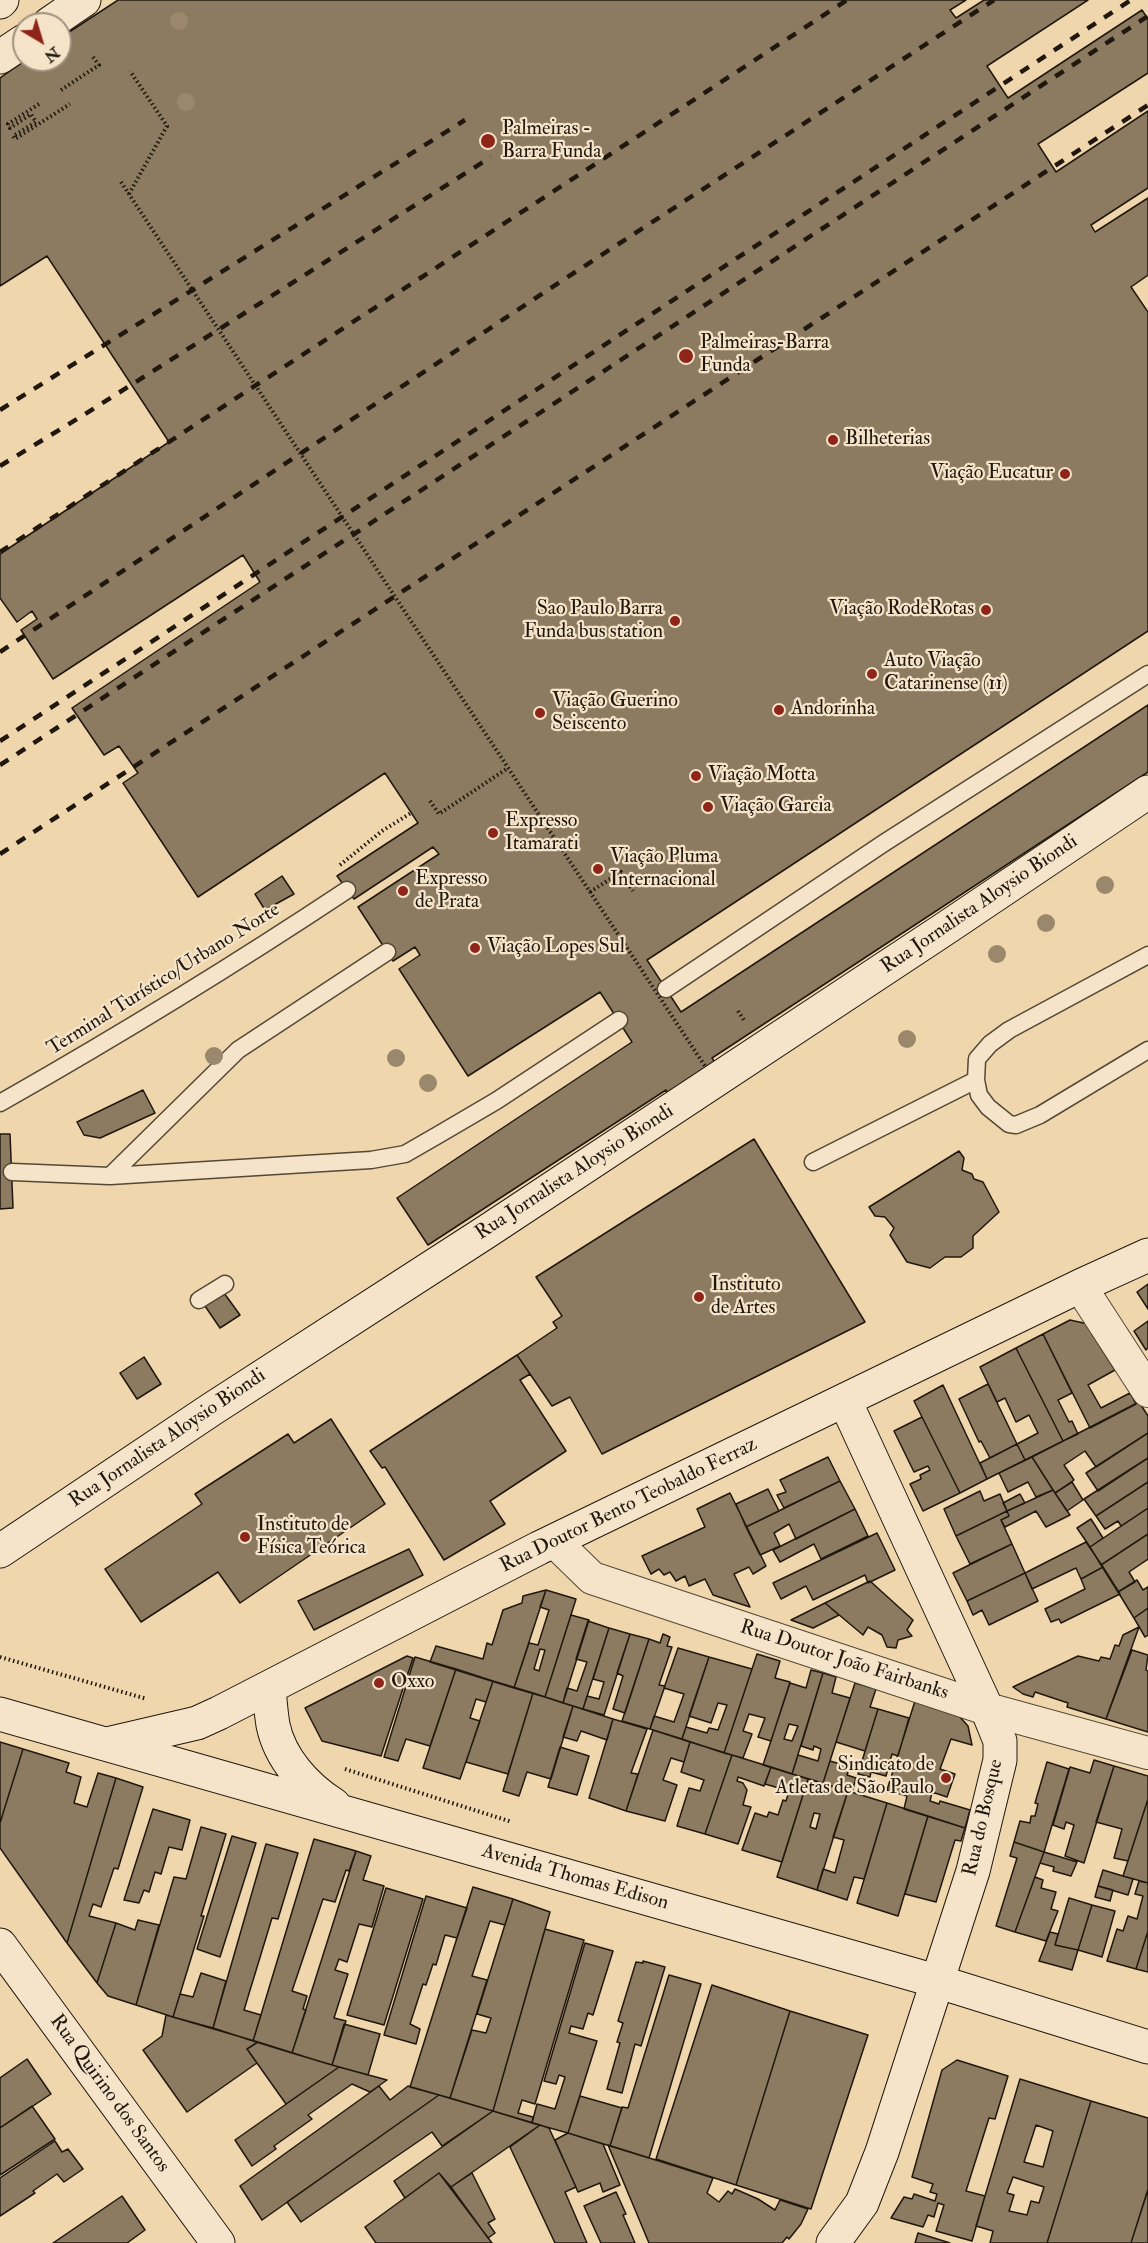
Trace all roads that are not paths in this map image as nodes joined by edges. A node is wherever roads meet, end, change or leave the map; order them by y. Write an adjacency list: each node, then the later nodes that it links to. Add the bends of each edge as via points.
1 (84, 0): 2 (street)
2 (66, 12)
3 (1148, 674): 8 (lane)
4 (1148, 792): 23 (street, Rua Jornalista Aloysio Biondi)
5 (347, 890): 12 (lane, Terminal Turístico/Urbano Norte, via 84,1056)
6 (387, 952): 15 (lane, via 238,1050)
7 (1148, 955): 11 (lane, via 1009,1030 977,1059)
8 (666, 989)
9 (619, 1020): 15 (lane, via 496,1101 405,1154 371,1160)
10 (1148, 1050): 11 (lane, via 1040,1115 1016,1125 988,1107)
11 (975, 1080): 13 (lane)
12 (0, 1103)
13 (813, 1162)
14 (12, 1172): 15 (lane)
15 (110, 1176)
16 (1148, 1255): 18 (street, Rua Doutor Bento Teobaldo Ferraz)
17 (225, 1284): 19 (lane)
18 (1080, 1286): 20 (street); 21 (street, Rua Doutor Bento Teobaldo Ferraz)
19 (199, 1300)
20 (1148, 1391)
21 (845, 1401): 22 (street, Rua Doutor Bento Teobaldo Ferraz); 25 (street, Rua do Bosque)
22 (554, 1541): 24 (street, Rua Doutor Bento Teobaldo Ferraz); 25 (street, Rua Doutor João Fairbanks, via 592,1578)
23 (0, 1551)
24 (269, 1688): 27 (street, Rua Doutor Bento Teobaldo Ferraz, via 197,1723); 29 (street, via 273,1726 284,1754 311,1786)
25 (987, 1709): 28 (street, Rua Doutor João Fairbanks); 31 (street, Rua do Bosque, via 1000,1741 1000,1760 973,1871)
26 (3, 1713): 27 (street, Avenida Thomas Edison)
27 (106, 1744): 29 (street, Avenida Thomas Edison)
28 (1148, 1753)
29 (348, 1814): 31 (street, Avenida Thomas Edison)
30 (0, 1944): 33 (street, Rua Quirino dos Santos)
31 (936, 1981): 32 (street, Avenida Thomas Edison); 34 (street, Rua do Bosque, via 862,2203)
32 (1148, 2046)
33 (218, 2243)
34 (833, 2243)

